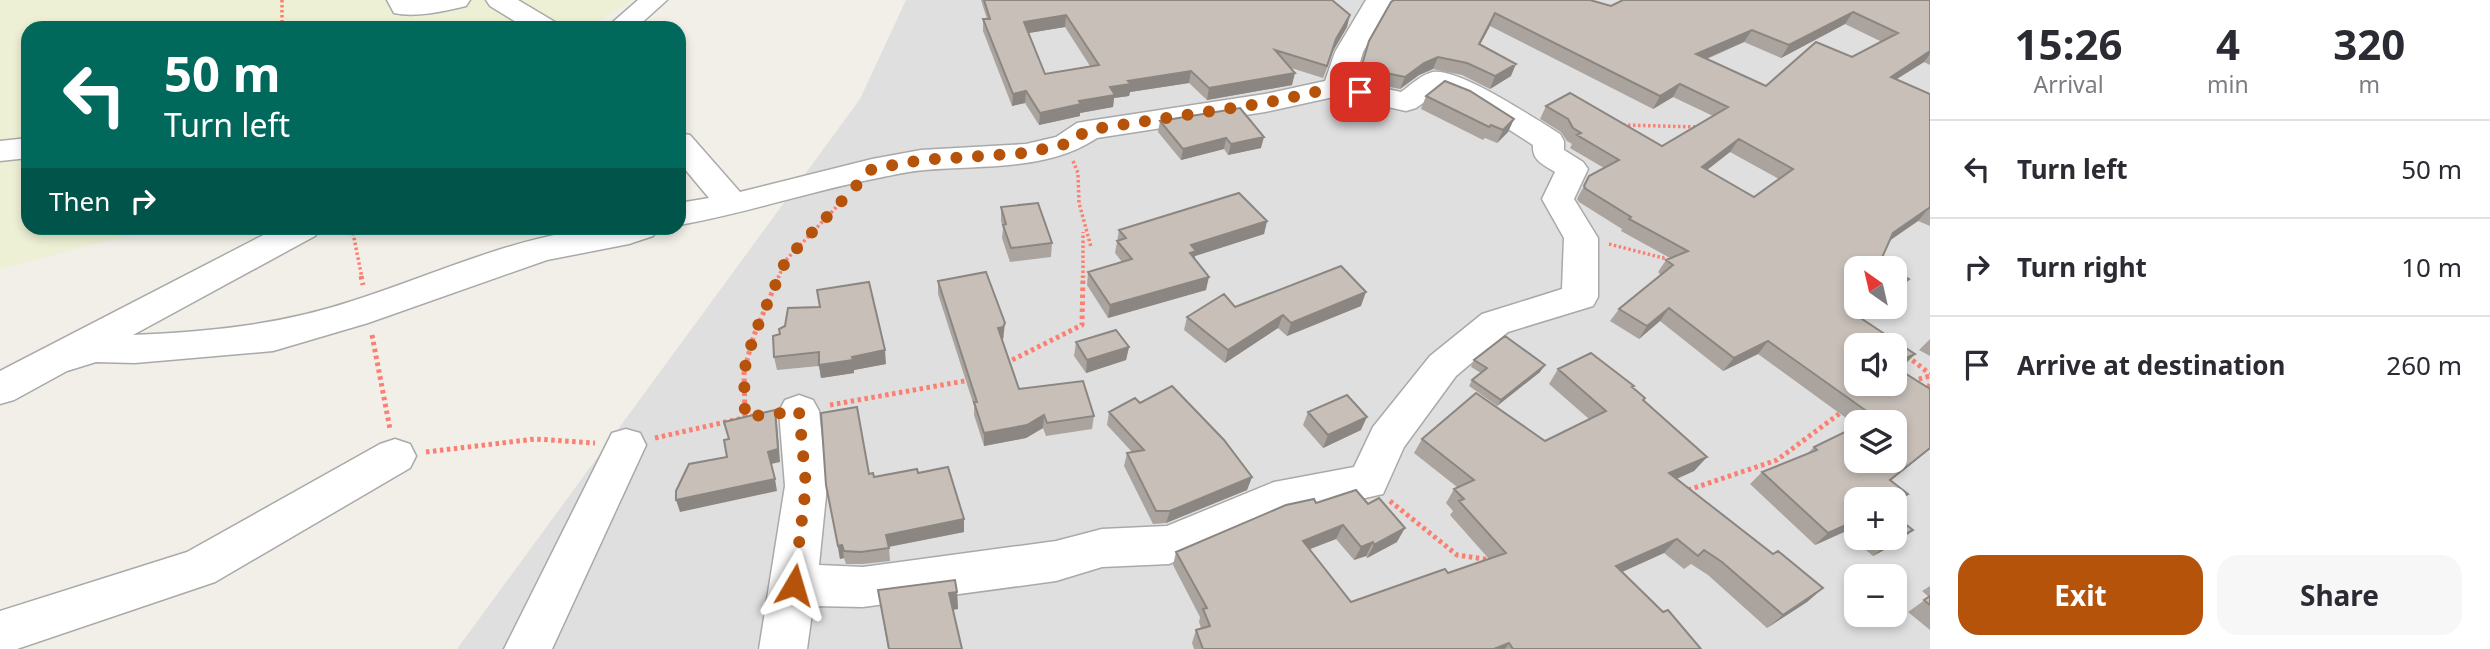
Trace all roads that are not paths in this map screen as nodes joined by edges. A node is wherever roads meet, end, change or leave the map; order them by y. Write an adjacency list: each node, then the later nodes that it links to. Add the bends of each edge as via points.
1 (400, 0): 2 (street, via 403,7)
2 (457, 0)
3 (499, 0): 6 (street)
4 (654, 0): 7 (street)
5 (1379, 0): 8 (street, via 1349,52)
6 (534, 21)
7 (628, 21)
8 (1338, 87): 12 (street, via 1088,130 1066,144 1026,153 921,160 872,169); 21 (street, via 1406,102 1437,79 1476,96 1549,141 1549,155 1572,169 1558,199 1581,238 1580,297 1494,323 1443,366 1387,439 1368,482 1274,500 1169,545 1102,548 1056,561 863,587)
9 (21, 149): 11 (street)
10 (686, 150): 12 (street)
11 (0, 151)
12 (733, 205): 13 (street)
13 (686, 213)
14 (290, 235): 16 (street)
15 (620, 235): 16 (street, via 542,249 273,337 96,348)
16 (52, 361): 17 (street)
17 (0, 389)
18 (799, 411): 21 (street, via 806,486)
19 (626, 445): 23 (street)
20 (395, 456): 22 (street, via 199,568)
21 (794, 585): 24 (street)
22 (0, 633)
23 (528, 649)
24 (783, 649)

